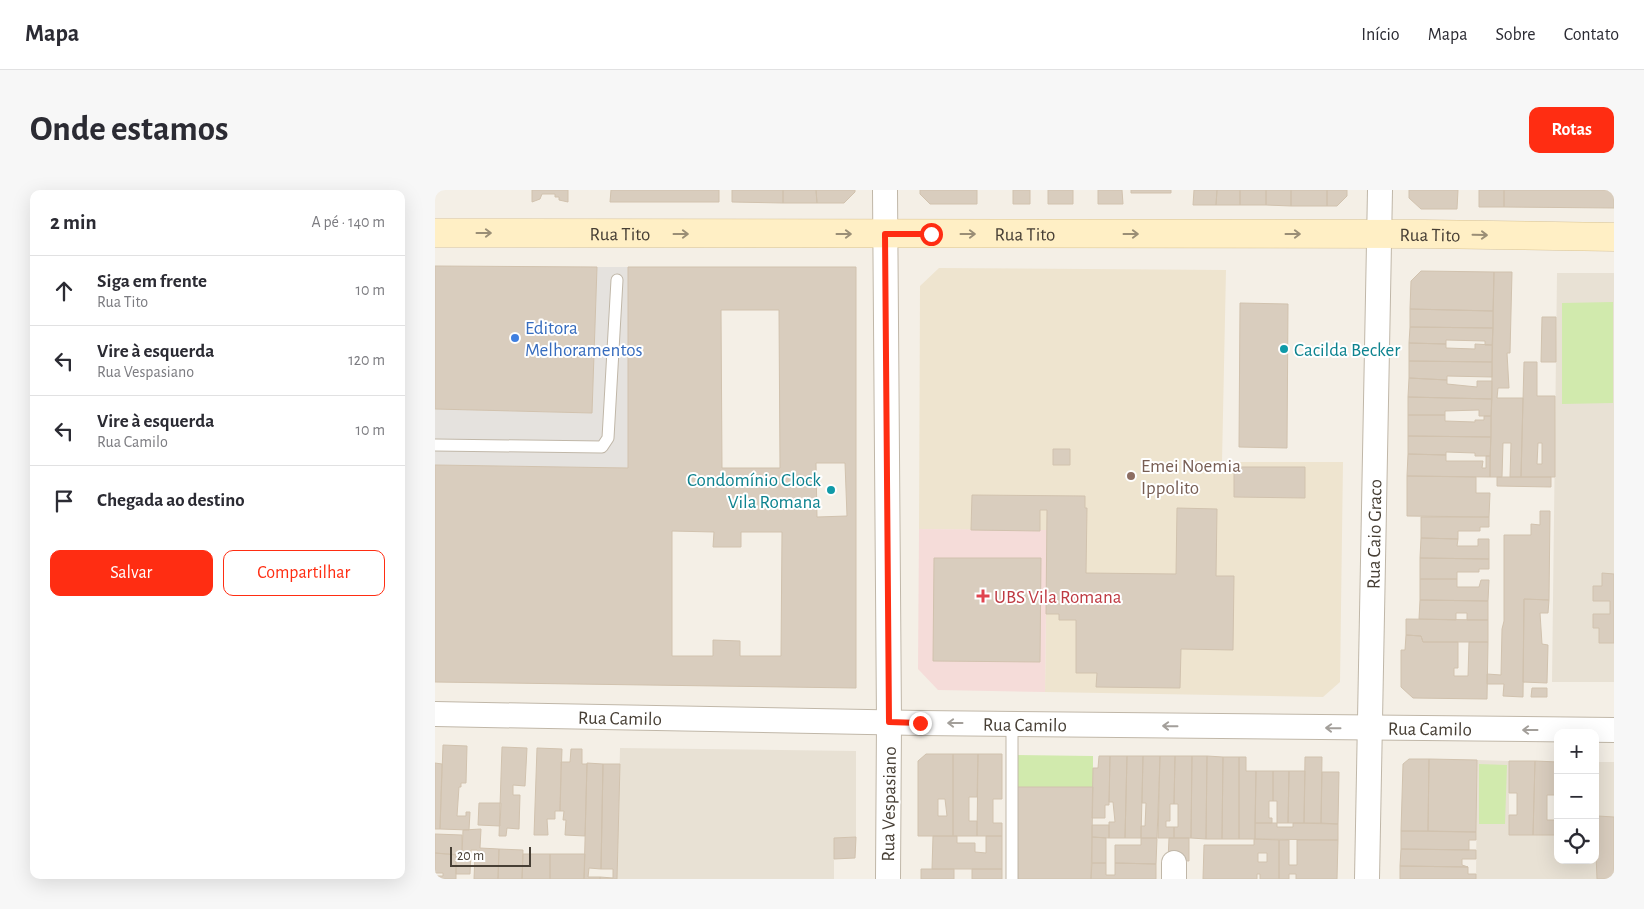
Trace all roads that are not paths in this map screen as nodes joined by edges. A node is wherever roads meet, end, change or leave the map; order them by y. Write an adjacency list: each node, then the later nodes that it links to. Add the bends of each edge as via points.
1 (885, 190): 4 (street, Rua Vespasiano)
2 (1380, 190): 5 (street, Rua Caio Graco)
3 (435, 233): 4 (main road, Rua Tito, one-way to 4)
4 (885, 234): 5 (main road, Rua Tito, one-way to 5); 10 (street, Rua Vespasiano)
5 (1379, 234): 6 (main road, Rua Tito, one-way to 6); 12 (street, Rua Caio Graco)
6 (1614, 237)
7 (617, 280): 8 (lane, via 608,438 602,447)
8 (435, 445)
9 (435, 714): 10 (street, Rua Camilo)
10 (889, 722): 11 (street, Rua Camilo, one-way to 10); 14 (street, Rua Vespasiano)
11 (1011, 723): 12 (street, Rua Camilo, one-way to 11); 15 (lane)
12 (1370, 728): 13 (street, Rua Camilo, one-way to 12); 16 (street, Rua Caio Graco)
13 (1614, 730)
14 (888, 879)
15 (1011, 879)
16 (1367, 879)

